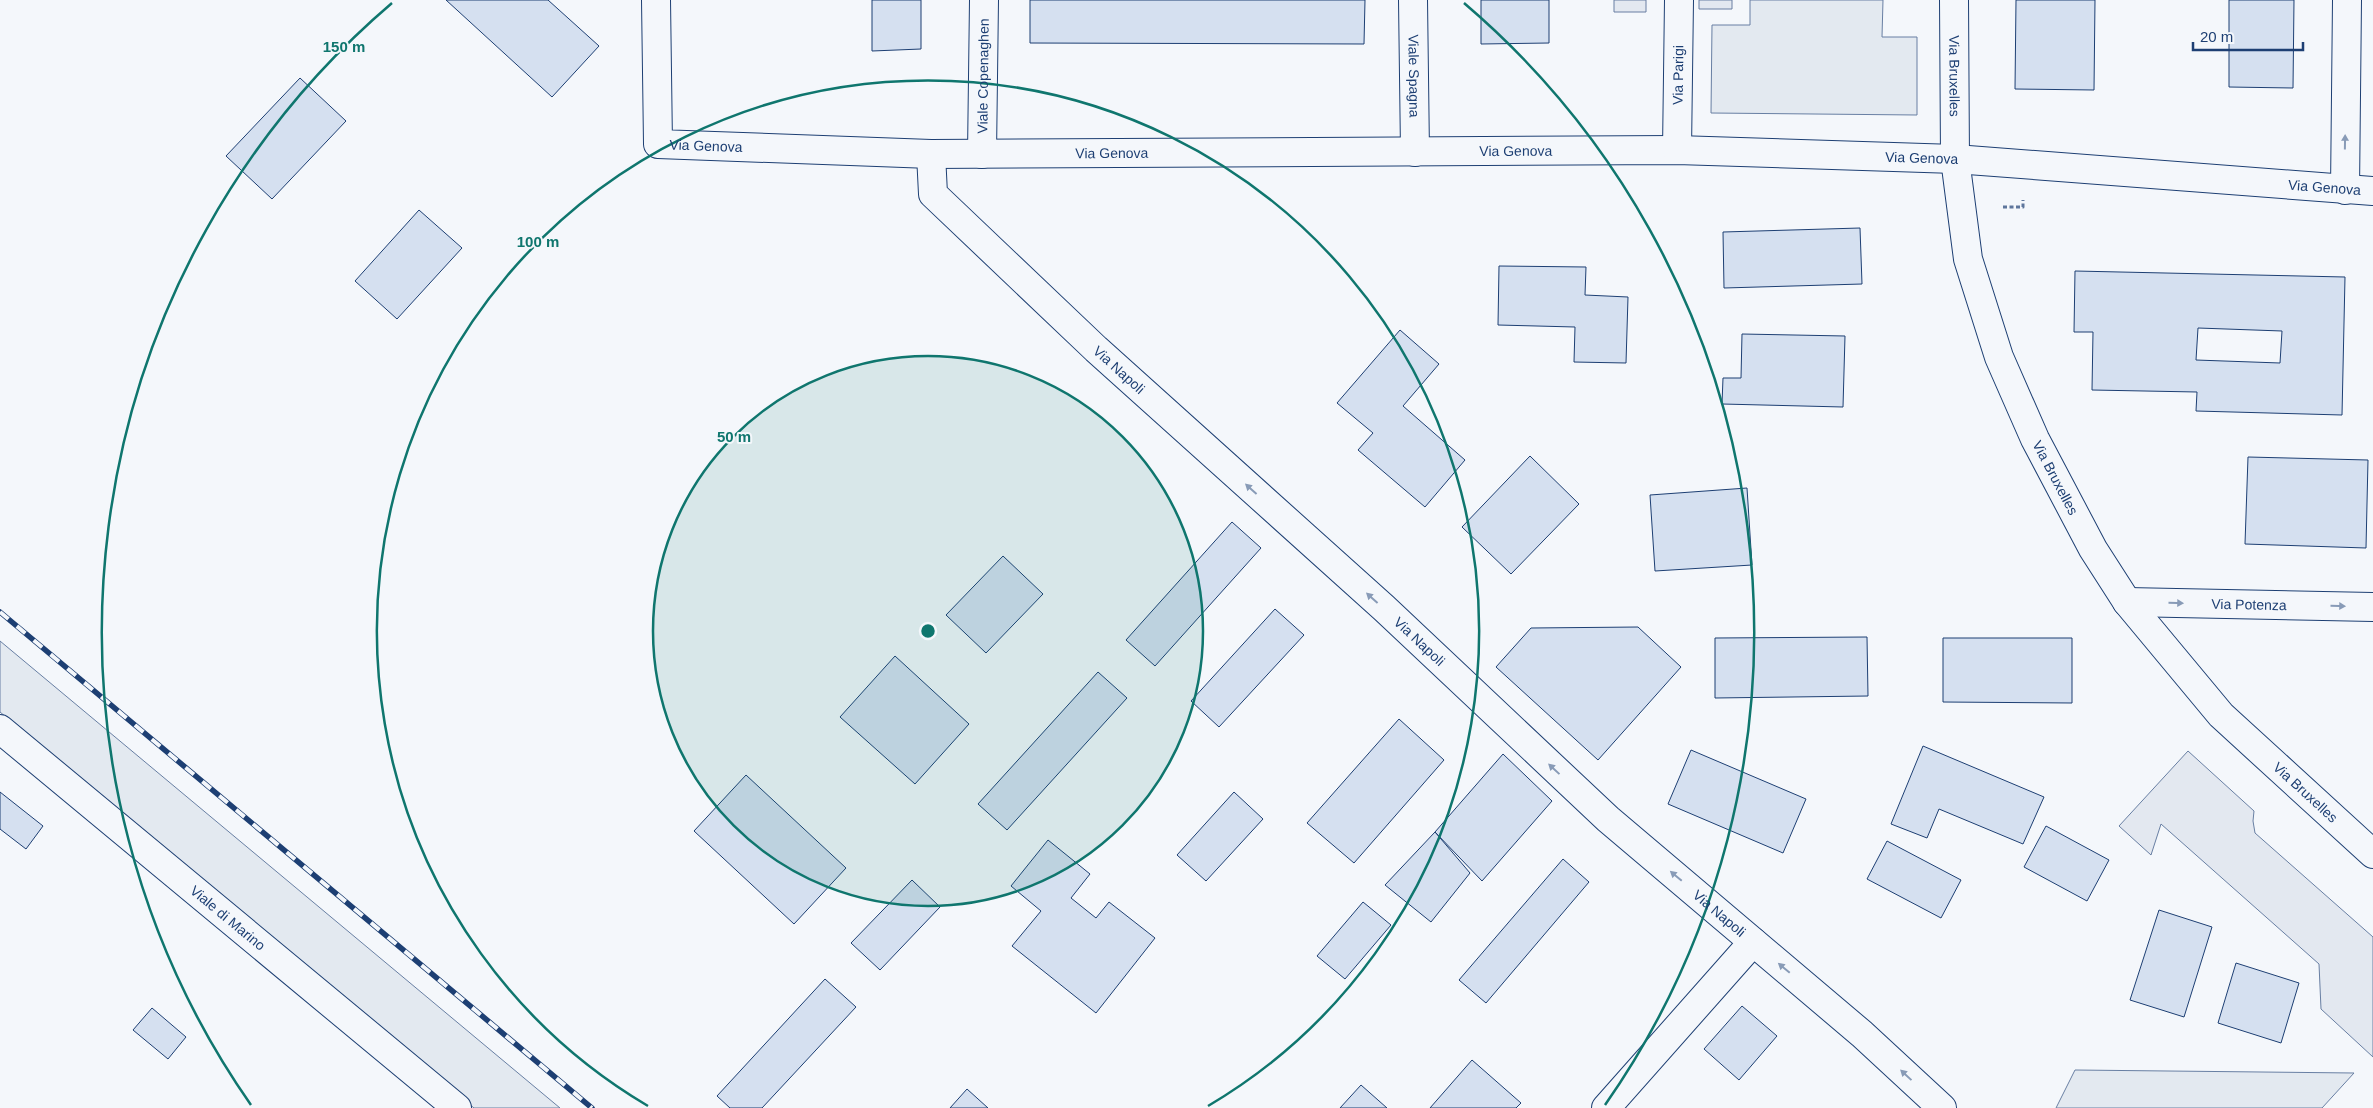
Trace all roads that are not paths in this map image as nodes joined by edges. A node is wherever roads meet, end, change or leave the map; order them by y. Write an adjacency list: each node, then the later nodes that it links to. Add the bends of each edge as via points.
1 (656, 0): 9 (street, Via Genova, via 658,144)
2 (984, 0): 10 (street, Viale Copenaghen)
3 (1413, 0): 8 (street, Viale Spagna)
4 (1679, 0): 7 (street, Via Parigi)
5 (1954, 0): 11 (street, Via Bruxelles)
6 (2347, 0): 12 (street, one-way to 6)
7 (1677, 150): 8 (street, Via Genova); 11 (street, Via Genova)
8 (1415, 152): 10 (street, Via Genova)
9 (932, 154): 10 (street, Via Genova); 18 (street, Via Napoli, one-way to 9, via 1608,819 1384,608 1096,348 933,194)
10 (982, 154)
11 (1954, 159): 12 (street, Via Genova); 14 (street, Via Bruxelles, via 1968,259 1999,356 2035,439 2092,549)
12 (2345, 190): 13 (street, Via Genova)
13 (2373, 191)
14 (2127, 602): 15 (street, Via Potenza, one-way to 15); 17 (street, Via Bruxelles, via 2221,715)
15 (2373, 607)
16 (0, 729): 19 (street, Viale di Marino)
17 (2373, 854)
18 (1753, 942): 20 (street); 21 (street, Via Napoli, one-way to 18, via 1862,1034)
19 (457, 1108)
20 (1606, 1108)
21 (1942, 1108)

